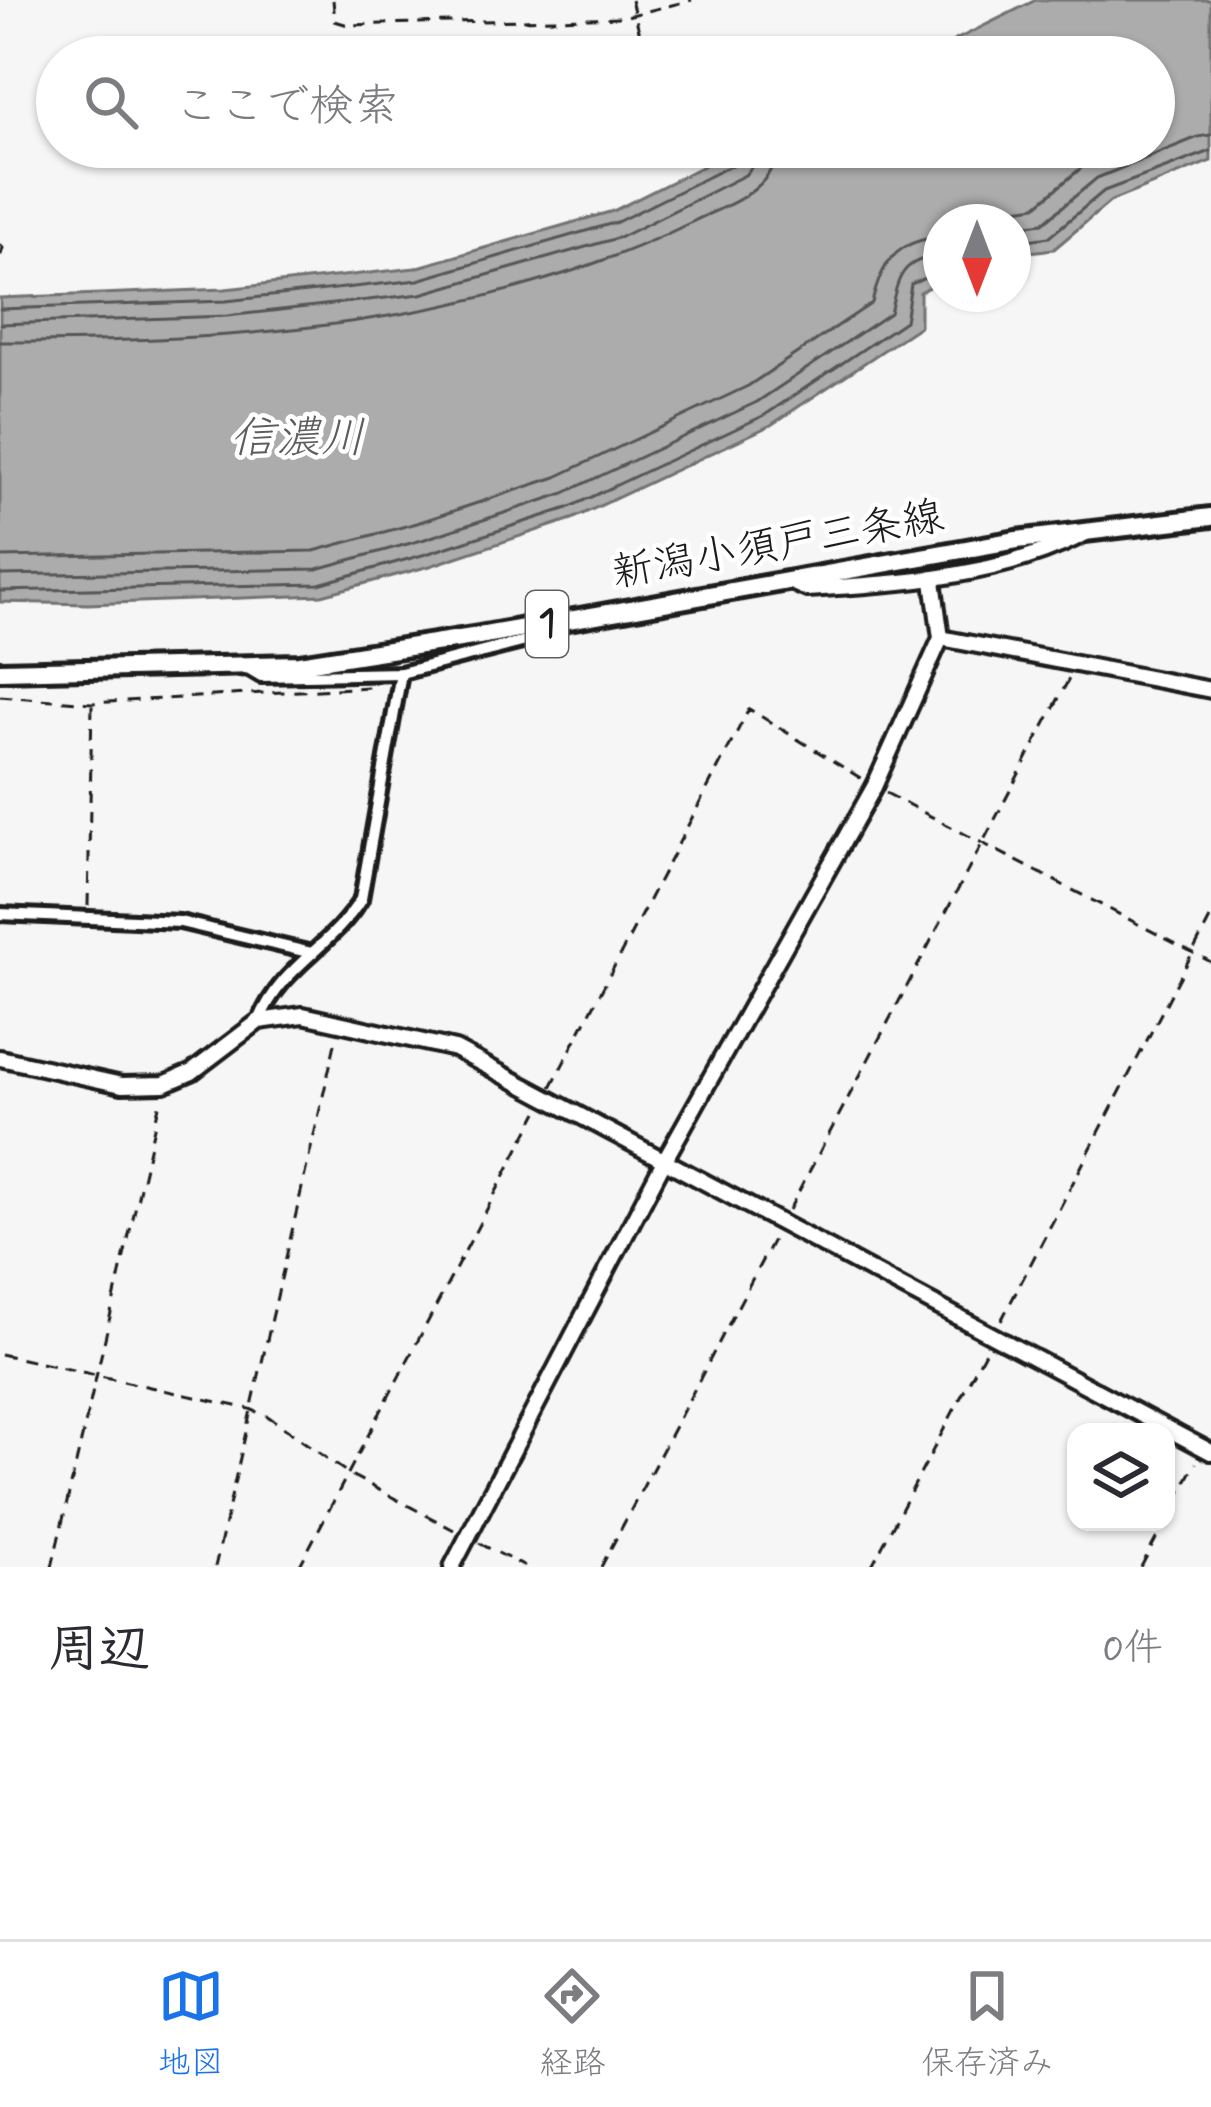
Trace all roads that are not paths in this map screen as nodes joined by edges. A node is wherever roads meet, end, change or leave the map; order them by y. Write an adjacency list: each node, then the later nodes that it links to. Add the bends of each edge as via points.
1 (1211, 517): 2 (main road, 新潟小須戸三条線 / 1)
2 (1089, 532): 3 (main road, 新潟小須戸三条線 / 1); 4 (street)
3 (789, 581): 4 (street, via 807,589); 5 (main road, 新潟小須戸三条線 / 1)
4 (933, 581): 6 (street)
5 (534, 626): 7 (main road, 新潟小須戸三条線 / 1); 9 (street, via 526,641)
6 (941, 638): 10 (street); 15 (street, via 874,787)
7 (243, 666): 8 (main road, 新潟小須戸三条線 / 1); 9 (street, via 261,676)
8 (0, 671)
9 (401, 679): 12 (street, via 361,899)
10 (1211, 690)
11 (0, 914): 12 (street, via 180,922)
12 (312, 953): 13 (street, via 269,995)
13 (259, 1022): 14 (street, via 164,1084 122,1085); 15 (street, via 303,1015 455,1049)
14 (0, 1058)
15 (664, 1161): 16 (street); 17 (street)
16 (1207, 1450)
17 (452, 1567)

